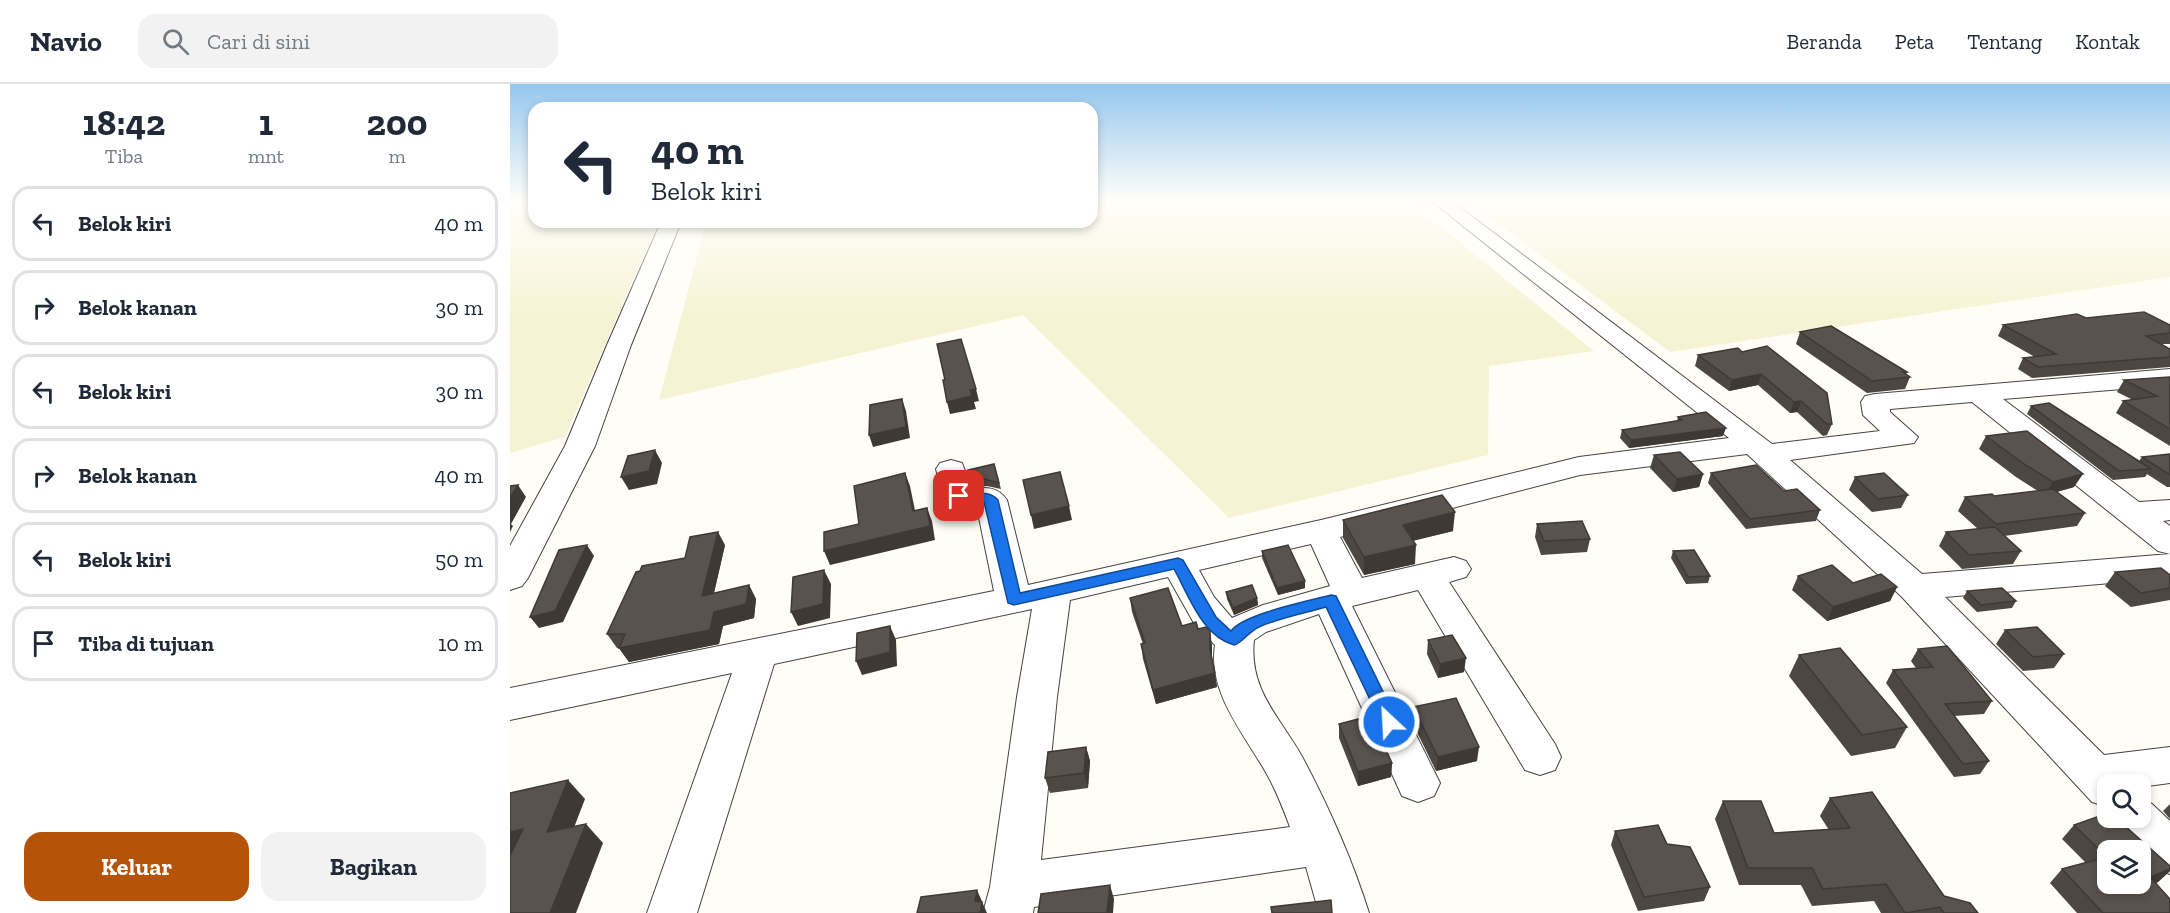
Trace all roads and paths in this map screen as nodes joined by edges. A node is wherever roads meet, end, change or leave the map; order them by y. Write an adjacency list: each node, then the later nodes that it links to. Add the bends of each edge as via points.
1 (663, 241): 13 (street, via 580,446)
2 (1492, 241): 5 (street)
3 (2170, 377): 4 (street)
4 (1979, 394): 5 (street, via 1875,402 1877,415 1904,437); 8 (street)
5 (1759, 449): 9 (street, via 1579,466); 14 (street)
6 (951, 469): 15 (street, via 959,496 991,500)
7 (2170, 510): 8 (street)
8 (2132, 513): 10 (street)
9 (1321, 531): 11 (street); 16 (street)
10 (2170, 543)
11 (1178, 563): 15 (street); 17 (street, via 1211,621)
12 (2170, 566): 14 (street)
13 (510, 578)
14 (1914, 587): 23 (street)
15 (1033, 596): 18 (street); 28 (street, via 1037,697)
16 (1341, 597): 17 (street, via 1255,622 1241,629); 20 (street, via 1440,573); 24 (street)
17 (1234, 639): 26 (street, via 1239,681 1259,728 1290,775)
18 (759, 651): 19 (street); 29 (street)
19 (510, 704)
20 (1540, 757)
21 (2170, 765): 22 (street)
22 (2133, 774)
23 (2097, 778)
24 (1418, 783)
25 (2146, 828): 27 (street)
26 (1320, 844): 28 (street); 30 (street)
27 (2170, 852)
28 (1011, 900)
29 (672, 913)
30 (1344, 913)

